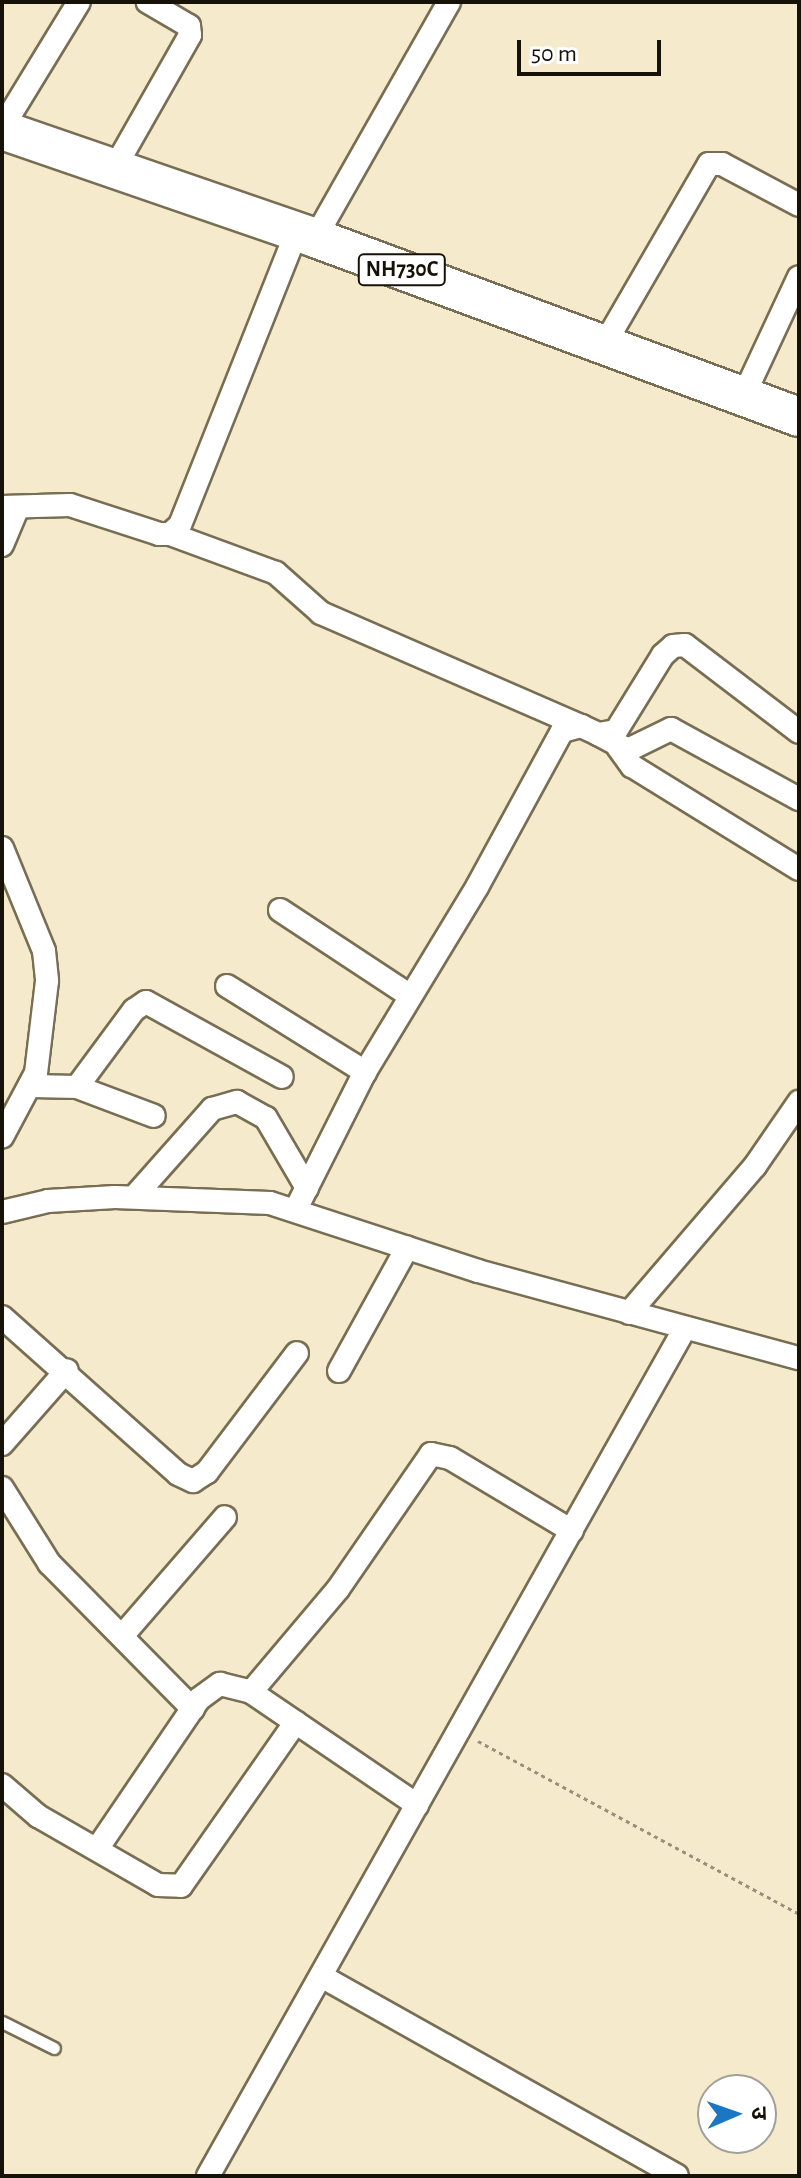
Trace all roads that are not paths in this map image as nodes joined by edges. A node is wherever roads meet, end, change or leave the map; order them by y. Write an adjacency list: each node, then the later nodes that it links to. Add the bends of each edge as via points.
1 (79, 2): 4 (street)
2 (148, 2): 5 (street, via 189,26 190,35)
3 (449, 2): 7 (street)
4 (2, 129): 5 (highway, NH730C)
5 (114, 169): 7 (highway, NH730C)
6 (799, 205): 9 (street, via 722,164 709,164)
7 (306, 234): 9 (highway, NH730C); 13 (street, via 186,513)
8 (799, 277): 10 (street)
9 (604, 345): 10 (highway, NH730C)
10 (743, 397): 11 (highway, NH730C)
11 (799, 417)
12 (10, 507): 13 (street, via 70,505); 14 (street)
13 (170, 534): 15 (street, via 276,573 321,613)
14 (2, 545)
15 (590, 730): 16 (street, via 616,731 663,655 673,646 685,645); 17 (street); 23 (street, via 562,731 477,887)
16 (799, 732)
17 (618, 747): 18 (street, via 635,748 671,729); 20 (street, via 632,766)
18 (799, 799)
19 (2, 848): 26 (street, via 44,951 46,995)
20 (799, 869)
21 (280, 910): 23 (street)
22 (227, 986): 24 (street)
23 (409, 995): 24 (street)
24 (365, 1072): 31 (street)
25 (282, 1077): 27 (street, via 146,1002 134,1010)
26 (32, 1086): 27 (street); 30 (street)
27 (77, 1087): 29 (street)
28 (799, 1102): 36 (street, via 755,1166)
29 (154, 1116)
30 (2, 1137)
31 (307, 1188): 32 (street, via 266,1118 237,1102 212,1109); 33 (street)
32 (134, 1197): 33 (street, via 234,1199); 34 (street, via 48,1201)
33 (296, 1209): 35 (street)
34 (2, 1212)
35 (407, 1248): 36 (street); 42 (street)
36 (629, 1313): 38 (street)
37 (2, 1317): 41 (street)
38 (685, 1328): 40 (street); 46 (street)
39 (297, 1353): 41 (street, via 207,1472 193,1481 178,1474)
40 (799, 1358)
41 (67, 1370): 43 (street)
42 (339, 1371)
43 (2, 1444)
44 (2, 1488): 47 (street, via 40,1552)
45 (225, 1517): 47 (street)
46 (572, 1531): 48 (street, via 450,1458 431,1454 338,1589); 52 (street)
47 (122, 1636): 49 (street)
48 (251, 1692): 49 (street, via 220,1684 209,1688); 50 (street)
49 (193, 1709): 53 (street)
50 (296, 1722): 52 (street); 53 (street, via 181,1886 158,1885)
51 (2, 1785): 53 (street, via 38,1816)
52 (417, 1805): 54 (street)
53 (97, 1849)
54 (321, 1976): 57 (street); 58 (street)
55 (2, 2022): 56 (lane)
56 (54, 2048)
57 (208, 2176)
58 (677, 2176)

